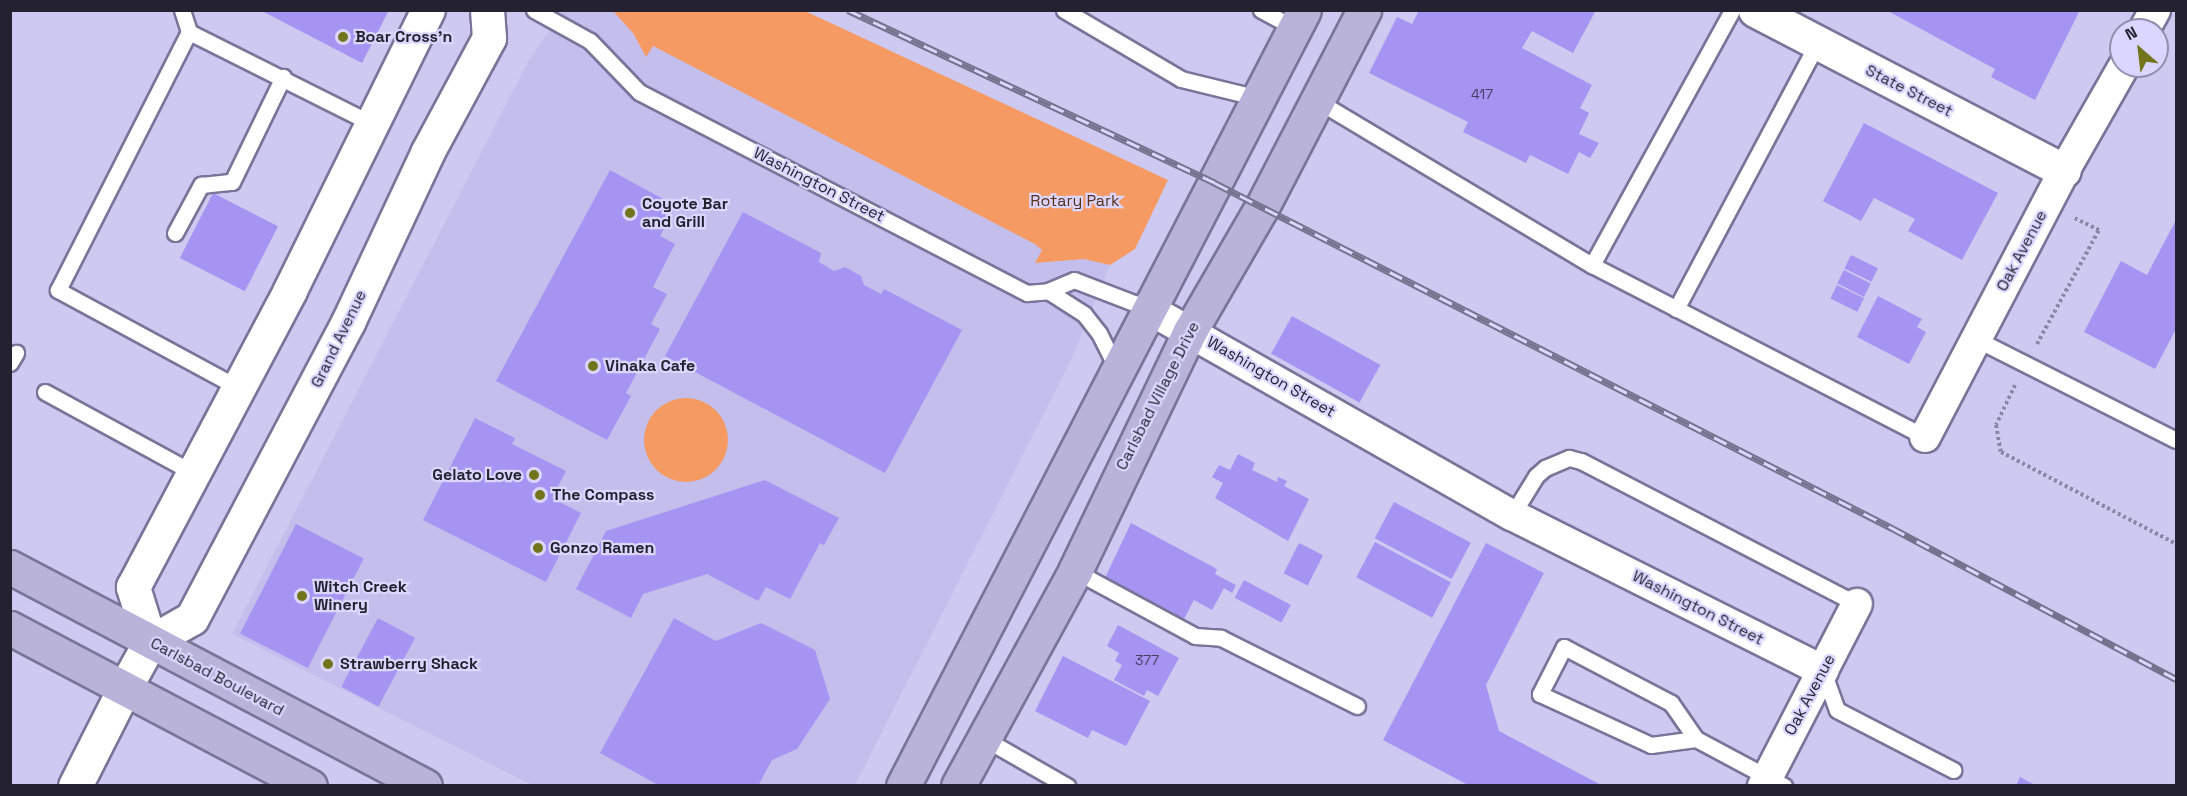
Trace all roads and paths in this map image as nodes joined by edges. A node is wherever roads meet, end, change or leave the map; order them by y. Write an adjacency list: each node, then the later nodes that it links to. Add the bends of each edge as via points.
1 (182, 10): 11 (lane)
2 (429, 10): 17 (main road)
3 (487, 10): 37 (main road, Grand Avenue, via 489,38 427,153 299,417 192,618)
4 (534, 10): 21 (lane, Washington Street, via 590,41 639,92 1027,293)
5 (1064, 10): 15 (lane, via 1182,79)
6 (1261, 10): 10 (lane)
7 (1364, 10): 16 (main road, Carlsbad Village Drive)
8 (1732, 10): 20 (lane)
9 (1755, 10): 12 (main road, State Street)
10 (1299, 19): 15 (main road)
11 (189, 32): 13 (lane); 27 (lane, via 58,290)
12 (1817, 44): 18 (main road, State Street); 23 (lane)
13 (283, 77): 17 (lane); 19 (lane, via 232,182 201,185)
14 (2117, 78): 18 (street, Oak Avenue)
15 (1259, 98): 22 (main road)
16 (1316, 100): 20 (lane); 24 (main road, Carlsbad Village Drive, via 1262,207)
17 (373, 124): 27 (main road)
18 (2064, 171): 25 (street, Oak Avenue)
19 (175, 234)
20 (1592, 265): 23 (lane)
21 (1048, 291): 22 (lane, Washington Street, via 1074,279); 26 (lane, via 1084,314 1099,333)
22 (1147, 308): 24 (street, Washington Street); 26 (main road)
23 (1676, 309): 30 (lane)
24 (1190, 331): 32 (street, Washington Street); 34 (main road, Carlsbad Village Drive)
25 (1976, 339): 29 (lane); 30 (street, Oak Avenue)
26 (1117, 369): 48 (main road)
27 (239, 388): 31 (main road)
28 (45, 392): 31 (lane)
29 (2174, 435)
30 (1925, 437)
31 (192, 472): 37 (main road, via 134,587)
32 (1512, 514): 35 (lane, via 1545,468 1569,458 1581,461); 38 (street, Washington Street)
33 (10, 567): 37 (main road, Carlsbad Boulevard)
34 (1075, 571): 40 (lane, via 1195,636 1221,638); 42 (main road, Carlsbad Village Drive)
35 (1857, 604): 38 (street, Oak Avenue)
36 (10, 628): 39 (main road)
37 (150, 642): 39 (main road); 47 (main road, Carlsbad Boulevard)
38 (1823, 670): 43 (lane, via 1837,710); 44 (street, Oak Avenue)
39 (124, 689): 45 (main road); 46 (main road)
40 (1357, 706)
41 (1696, 739): 41 (lane, via 1651,746 1540,694 1564,647 1671,703); 44 (lane)
42 (985, 740): 49 (main road, Carlsbad Village Drive); 50 (lane)
43 (1953, 770)
44 (1772, 783)
45 (75, 786)
46 (310, 786)
47 (425, 786)
48 (903, 786)
49 (958, 786)
50 (1067, 786)

